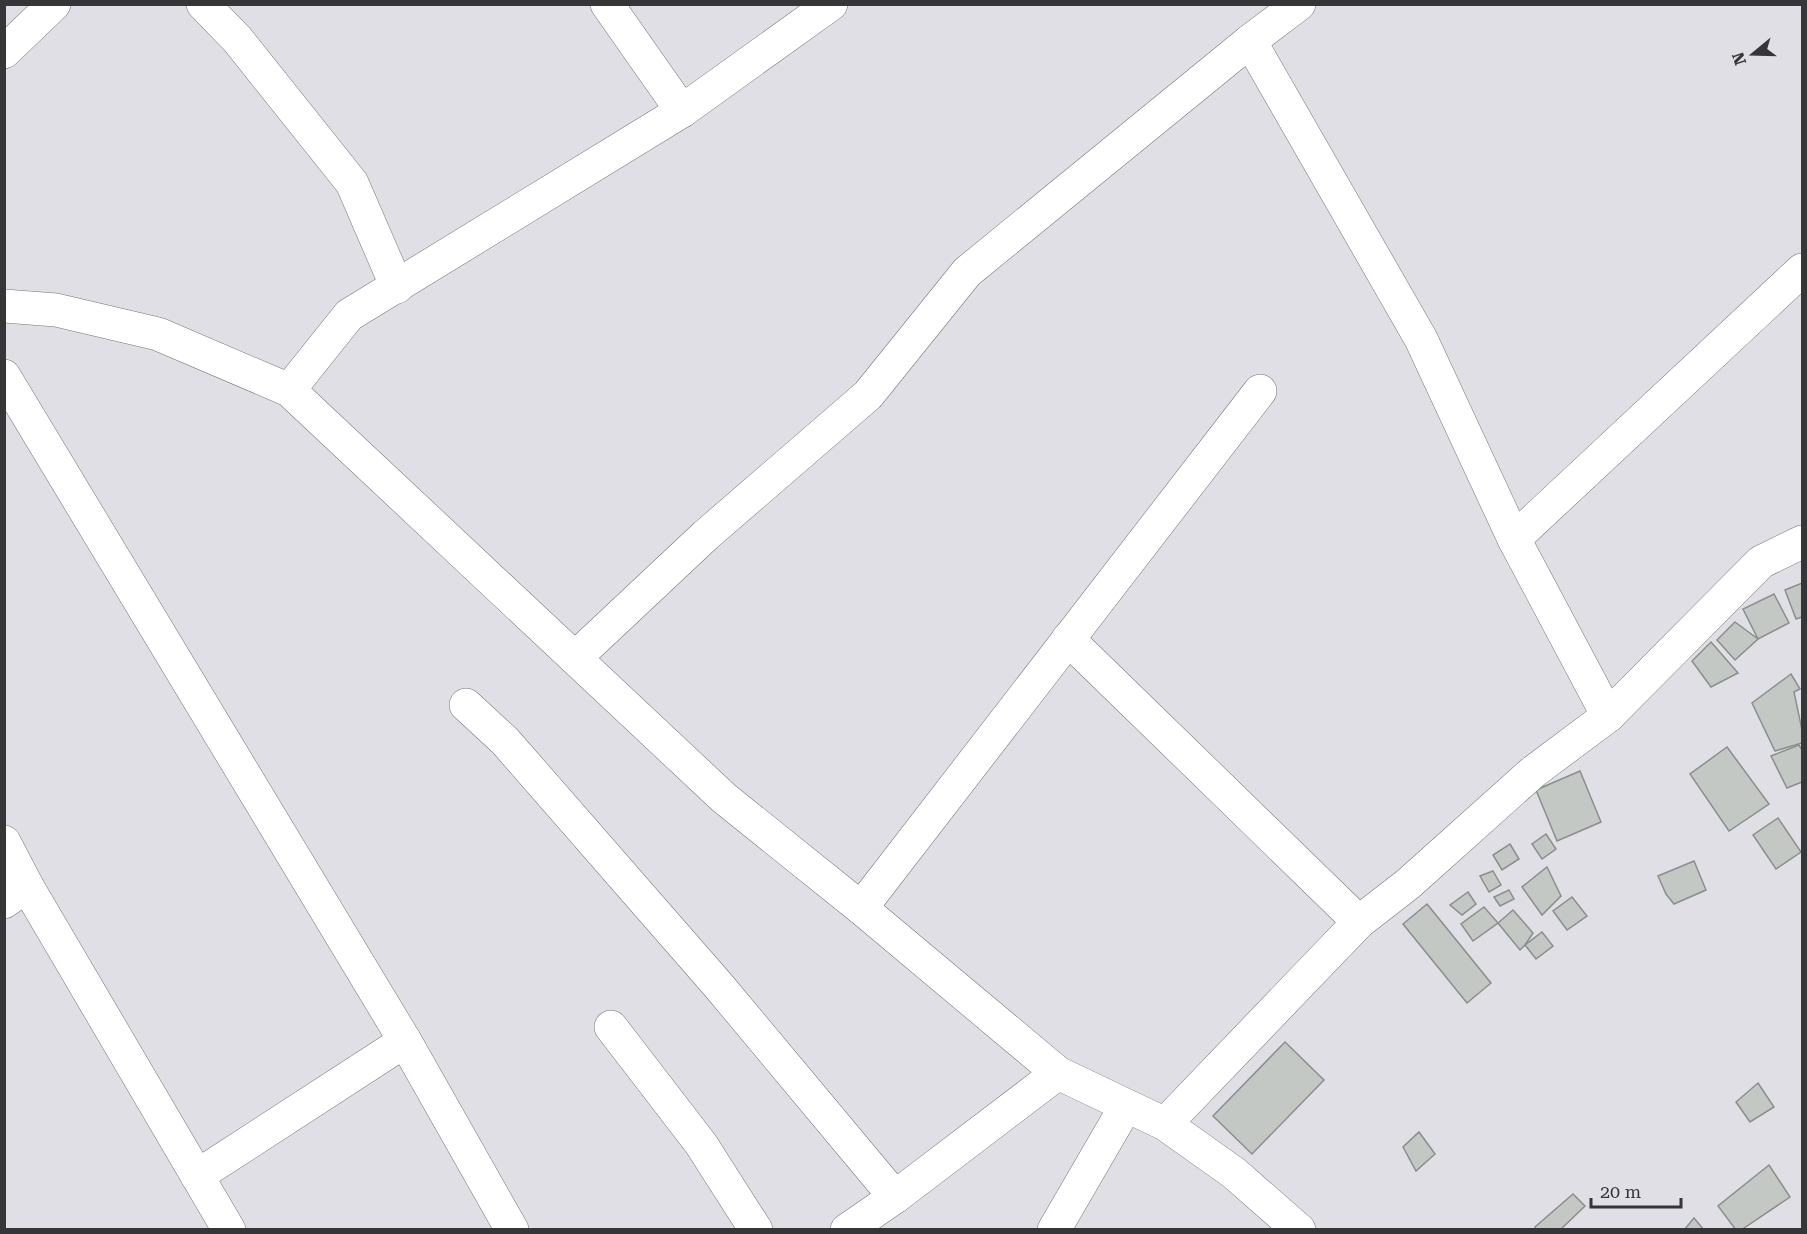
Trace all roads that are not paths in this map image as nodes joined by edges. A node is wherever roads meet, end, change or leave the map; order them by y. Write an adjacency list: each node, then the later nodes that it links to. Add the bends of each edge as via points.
1 (54, 4): 7 (street)
2 (203, 4): 10 (street, via 237,39 352,183)
3 (607, 4): 8 (street)
4 (831, 4): 8 (street)
5 (1299, 4): 6 (street)
6 (1250, 41): 15 (street, via 1421,339); 18 (street, via 967,272 868,395 706,535)
7 (4, 52)
8 (682, 111): 10 (street)
9 (1803, 270): 15 (street)
10 (397, 287): 13 (street, via 349,315)
11 (4, 306): 13 (street, via 57,310 158,334)
12 (4, 376): 26 (street)
13 (289, 390): 18 (street)
14 (1260, 391): 17 (street)
15 (1514, 539): 20 (street)
16 (1803, 542): 20 (street, via 1761,562)
17 (1068, 639): 23 (street); 24 (street)
18 (575, 658): 23 (street, via 724,798)
19 (466, 705): 31 (street, via 505,741 718,985)
20 (1608, 716): 24 (street, via 1533,772 1408,884)
21 (4, 842): 22 (street)
22 (16, 894): 30 (street)
23 (861, 908): 27 (street)
24 (1359, 922): 29 (street)
25 (611, 1027): 34 (street, via 701,1144)
26 (405, 1041): 30 (street); 33 (street)
27 (1058, 1073): 28 (street); 31 (street)
28 (1126, 1106): 29 (street); 36 (street)
29 (1165, 1124): 37 (street, via 1234,1173)
30 (197, 1176): 32 (street)
31 (895, 1197): 35 (street)
32 (229, 1230)
33 (512, 1230)
34 (756, 1230)
35 (847, 1230)
36 (1054, 1230)
37 (1299, 1230)

